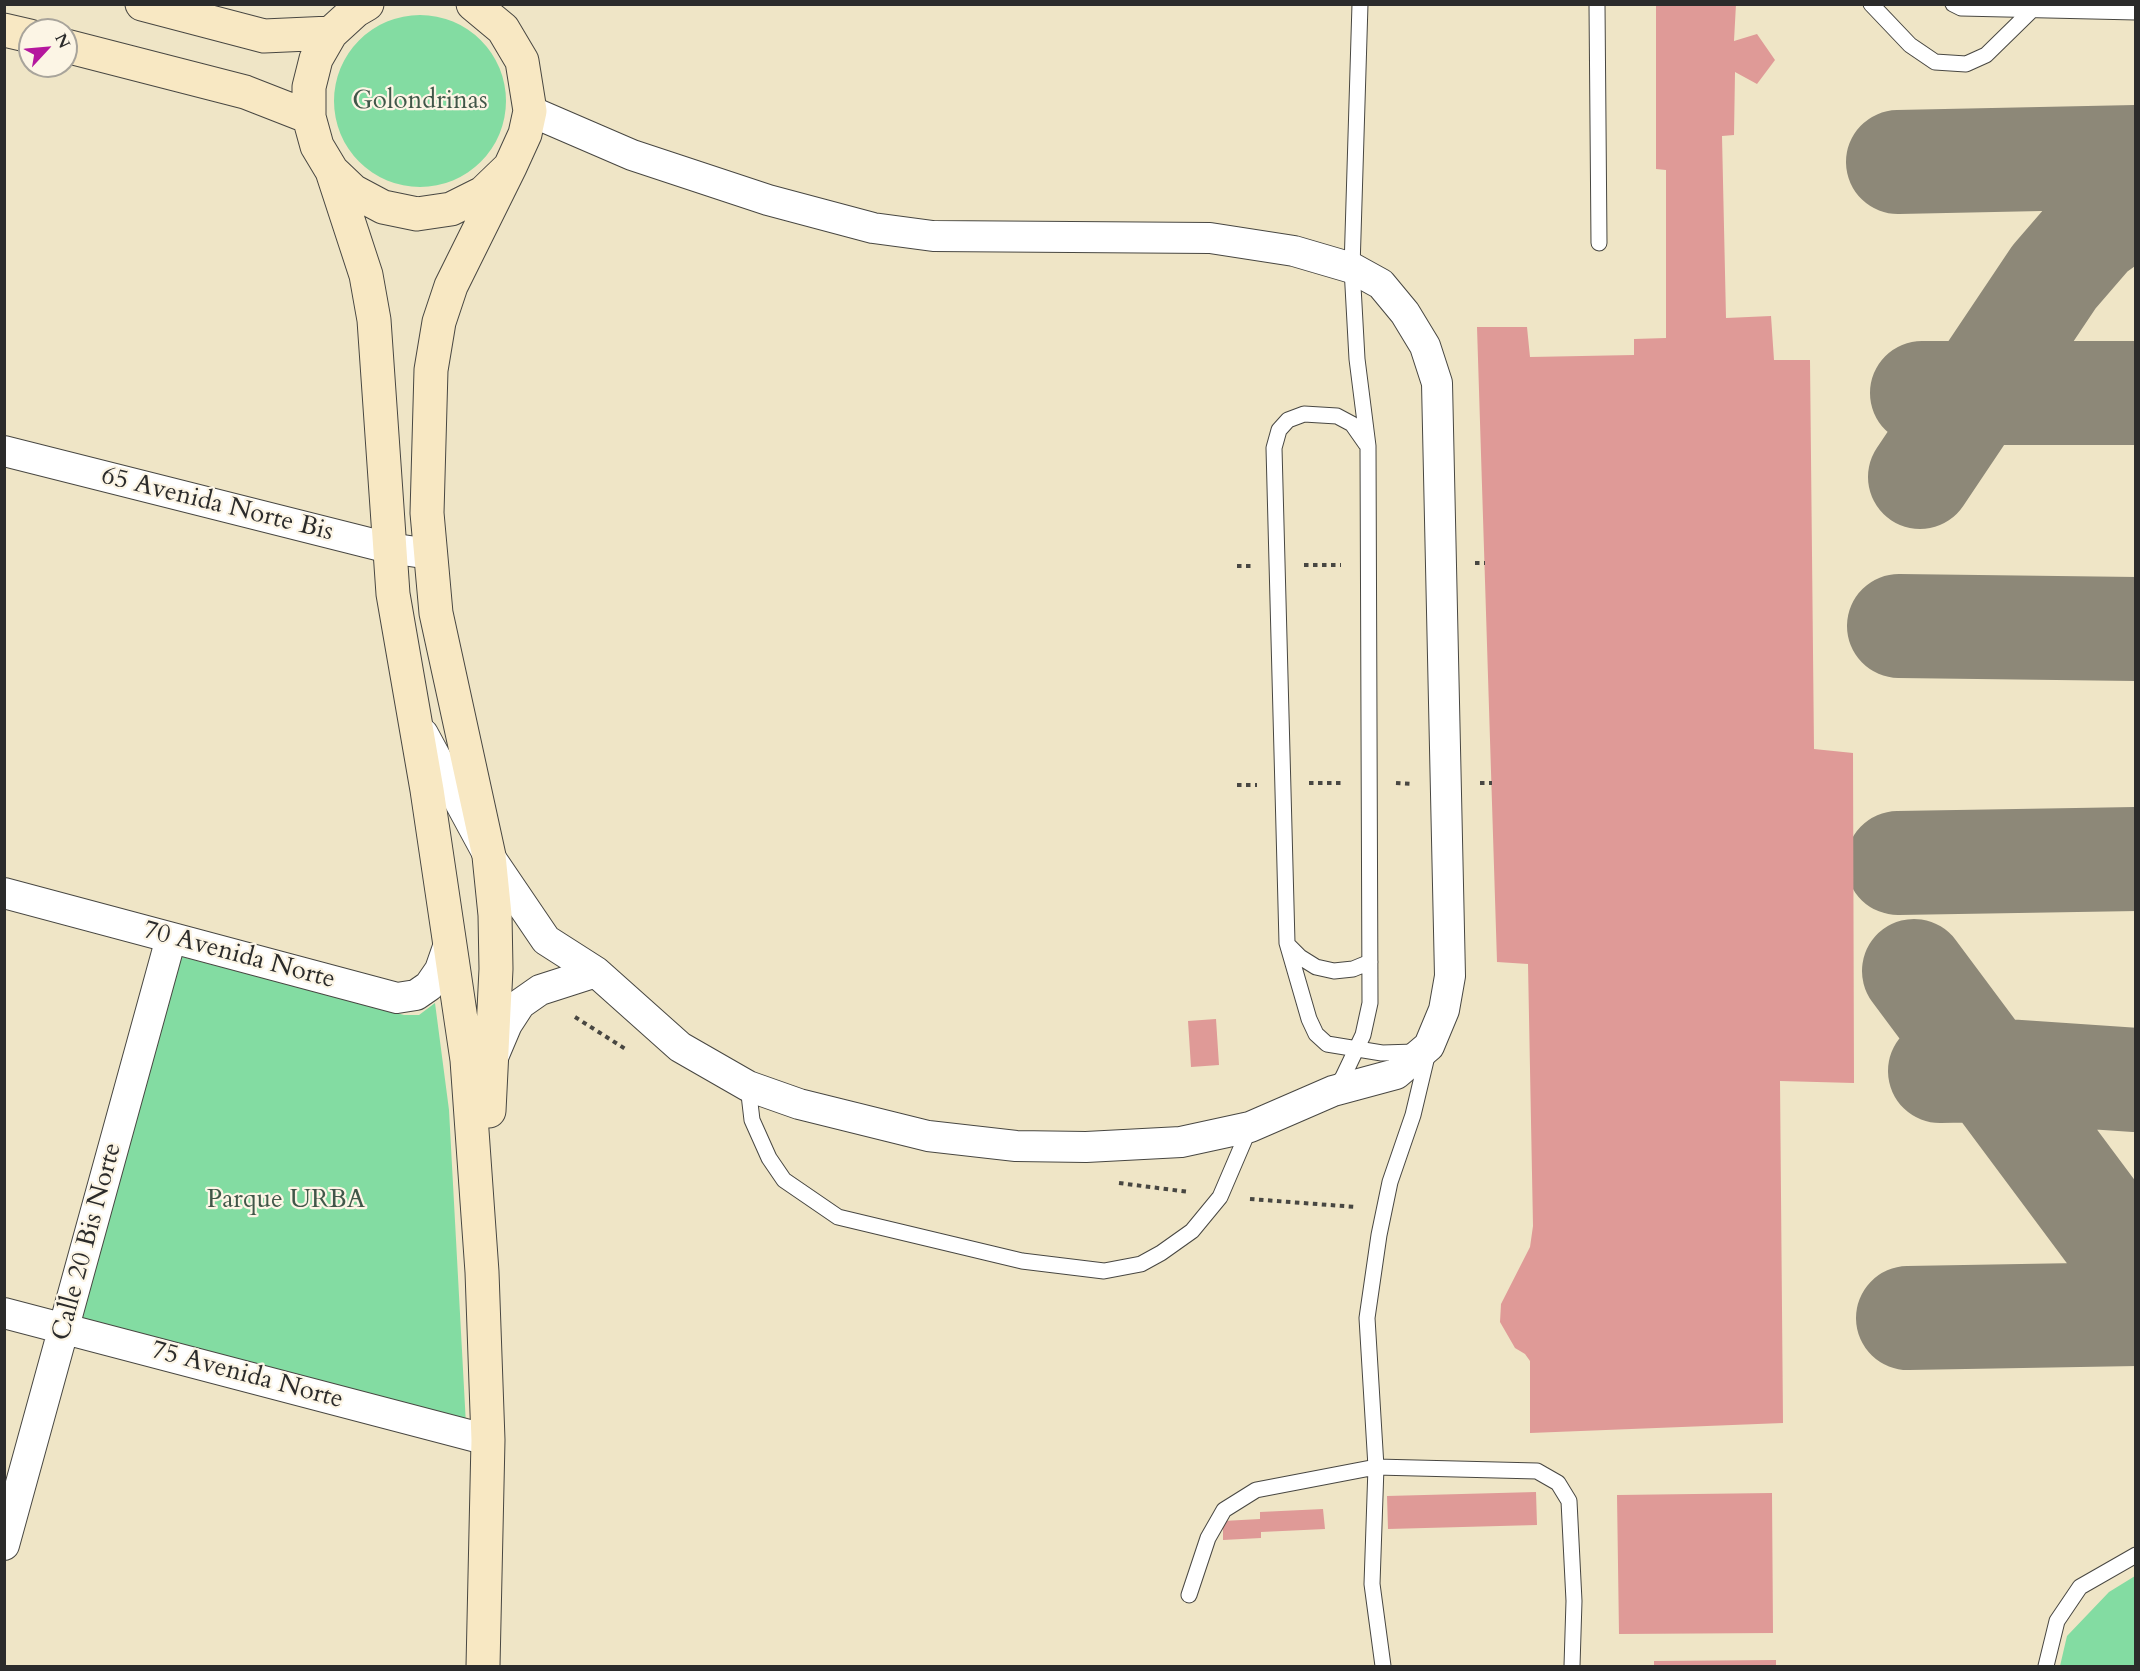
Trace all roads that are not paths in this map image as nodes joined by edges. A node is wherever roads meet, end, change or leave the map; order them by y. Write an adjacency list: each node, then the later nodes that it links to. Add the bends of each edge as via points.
1 (142, 4): 11 (main road, via 264,36)
2 (367, 4): 11 (main road)
3 (473, 4): 10 (main road)
4 (1360, 4): 18 (lane)
5 (1597, 4): 17 (lane)
6 (1871, 4): 8 (lane, via 1910,45 1935,62 1966,64 1986,55)
7 (1953, 4): 8 (lane, via 1961,8)
8 (2032, 10): 9 (lane)
9 (2136, 12)
10 (498, 17): 13 (main road, via 522,61)
11 (331, 33): 14 (main road, via 316,59 309,87)
12 (78, 49): 14 (main road, via 245,92)
13 (531, 111): 15 (main road); 18 (street, via 632,155 768,200 873,228 933,236 1210,237 1294,250)
14 (309, 117): 16 (main road, via 317,146)
15 (510, 167): 16 (main road, via 483,193 451,209 417,213 383,207 353,191); 22 (main road, via 451,286 434,347)
16 (332, 171): 21 (main road, via 366,275 374,320)
17 (1599, 243)
18 (1352, 268): 19 (lane); 31 (street, via 1381,284 1405,313 1425,346 1437,383 1450,976 1444,1011)
19 (1368, 446): 27 (lane, via 1352,424 1337,416 1312,414 1288,420 1279,430 1274,448); 29 (lane)
20 (4, 451): 21 (street, 65 Avenida Norte Bis)
21 (388, 548): 22 (street, 65 Avenida Norte Bis); 23 (main road)
22 (430, 554): 24 (main road, via 436,613)
23 (416, 721): 24 (street); 28 (main road)
24 (489, 856): 30 (street, via 546,940); 33 (main road, via 496,969)
25 (4, 893): 26 (street, 70 Avenida Norte)
26 (171, 938): 28 (street, 70 Avenida Norte, via 397,998 416,995 429,986); 39 (street, Calle 20 Bis Norte)
27 (1287, 943): 29 (lane, via 1316,967 1334,971); 32 (lane, via 1316,1034 1327,1044)
28 (448, 947): 37 (main road, via 467,1060)
29 (1370, 962): 32 (lane, via 1368,1016)
30 (596, 972): 33 (street, via 540,990 520,1004); 34 (street, via 680,1047)
31 (1429, 1046): 32 (lane, via 1410,1054); 35 (street, via 1396,1074); 41 (lane, via 1384,1209 1367,1318)
32 (1356, 1050): 35 (lane)
33 (491, 1062): 37 (main road)
34 (748, 1086): 36 (street, via 799,1104 928,1136 1016,1146 1181,1143); 36 (lane, via 752,1120 784,1180 838,1217 1022,1261 1104,1271 1141,1264 1192,1231 1220,1197)
35 (1333, 1091): 36 (street)
36 (1250, 1127)
37 (482, 1272): 40 (main road)
38 (4, 1313): 39 (street, 75 Avenida Norte)
39 (65, 1328): 40 (street, 75 Avenida Norte); 42 (street, Calle 20 Bis Norte)
40 (488, 1440): 45 (main road)
41 (1376, 1467): 44 (lane, via 1256,1490 1224,1510 1208,1538); 46 (lane, via 1372,1584); 47 (lane, via 1537,1471 1558,1483 1569,1501 1574,1601)
42 (4, 1545)
43 (2136, 1555): 48 (lane, via 2080,1587 2057,1620)
44 (1189, 1595)
45 (483, 1666)
46 (1383, 1666)
47 (1572, 1666)
48 (2046, 1666)

